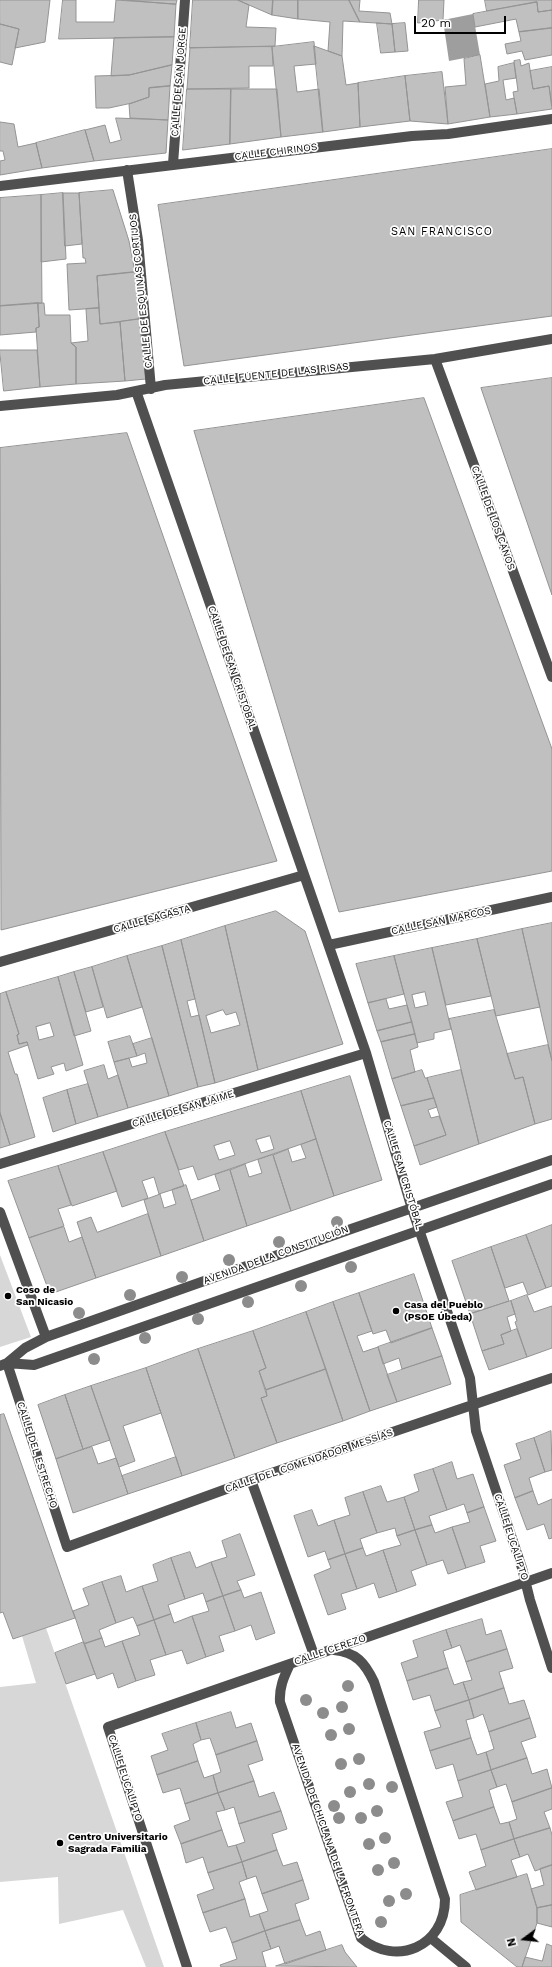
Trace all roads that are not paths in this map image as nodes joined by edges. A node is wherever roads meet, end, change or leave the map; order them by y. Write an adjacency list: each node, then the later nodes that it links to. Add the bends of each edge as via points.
1 (185, 0): 3 (street, CALLE DE SAN JORGE)
2 (552, 119): 3 (street, CALLE CHIRINOS, via 448,134)
3 (173, 164): 4 (street, CALLE CHIRINOS)
4 (127, 170): 5 (street, CALLE CHIRINOS); 8 (street, CALLE DE ESQUINAS CORTIJOS, via 138,240)
5 (0, 186)
6 (552, 339): 7 (street, CALLE FUENTE DE LAS RISAS)
7 (435, 359): 8 (street, CALLE FUENTE DE LAS RISAS, via 173,384); 11 (street, CALLE DE LOS CANOS)
8 (151, 389): 9 (street, CALLE FUENTE DE LAS RISAS)
9 (136, 391): 10 (street, CALLE FUENTE DE LAS RISAS); 12 (street, CALLE DE SAN CRISTÓBAL)
10 (0, 406)
11 (552, 677)
12 (304, 875): 14 (street, CALLE DE SAN CRISTÓBAL); 15 (street, CALLE SAGASTA)
13 (552, 897): 14 (street, CALLE SAN MARCOS)
14 (329, 945): 16 (street, CALLE SAN CRISTÓBAL)
15 (0, 962)
16 (366, 1054): 18 (street, CALLE DE SAN JAIME); 20 (street, CALLE SAN CRISTÓBAL)
17 (552, 1160): 20 (street, AVENIDA DE LA CONSTITUCIÓN)
18 (0, 1164)
19 (552, 1184): 22 (street)
20 (412, 1209): 22 (street, CALLE SAN CRISTÓBAL); 23 (street, AVENIDA DE LA CONSTITUCIÓN)
21 (0, 1212): 23 (street)
22 (419, 1229): 24 (street, via 34,1365); 26 (street, CALLE SAN CRISTÓBAL, via 470,1378)
23 (46, 1337): 24 (street, AVENIDA DE LA CONSTITUCIÓN, via 25,1348)
24 (4, 1364): 28 (street, CALLE DEL ESTRECHO)
25 (552, 1378): 26 (street, CALLE DEL COMENDADOR MESSÍAS)
26 (473, 1405): 27 (street, CALLE DEL COMENDADOR MESSÍAS); 30 (street, CALLE EUCALIPTO, via 476,1431)
27 (251, 1480): 28 (street, CALLE DEL COMENDADOR MESSÍAS); 32 (street)
28 (67, 1547)
29 (552, 1574): 30 (street, CALLE CEREZO)
30 (526, 1583): 31 (street, CALLE CEREZO); 34 (street, CALLE EUCALIPTO)
31 (332, 1650): 32 (street, CALLE CEREZO); 36 (street, AVENIDA DE CHICLANA DE LA FRONTERA, via 348,1652 360,1659 367,1666 374,1682 445,1899 437,1934)
32 (314, 1655): 33 (street, CALLE CEREZO)
33 (290, 1664): 35 (street, CALLE CEREZO); 36 (street, AVENIDA DE CHICLANA DE LA FRONTERA, via 281,1684 280,1702 361,1938 375,1950 396,1956 411,1955 421,1950)
34 (552, 1668)
35 (108, 1727): 37 (street, CALLE EUCALIPTO)
36 (432, 1939): 38 (street)
37 (187, 1967)
38 (466, 1967)

